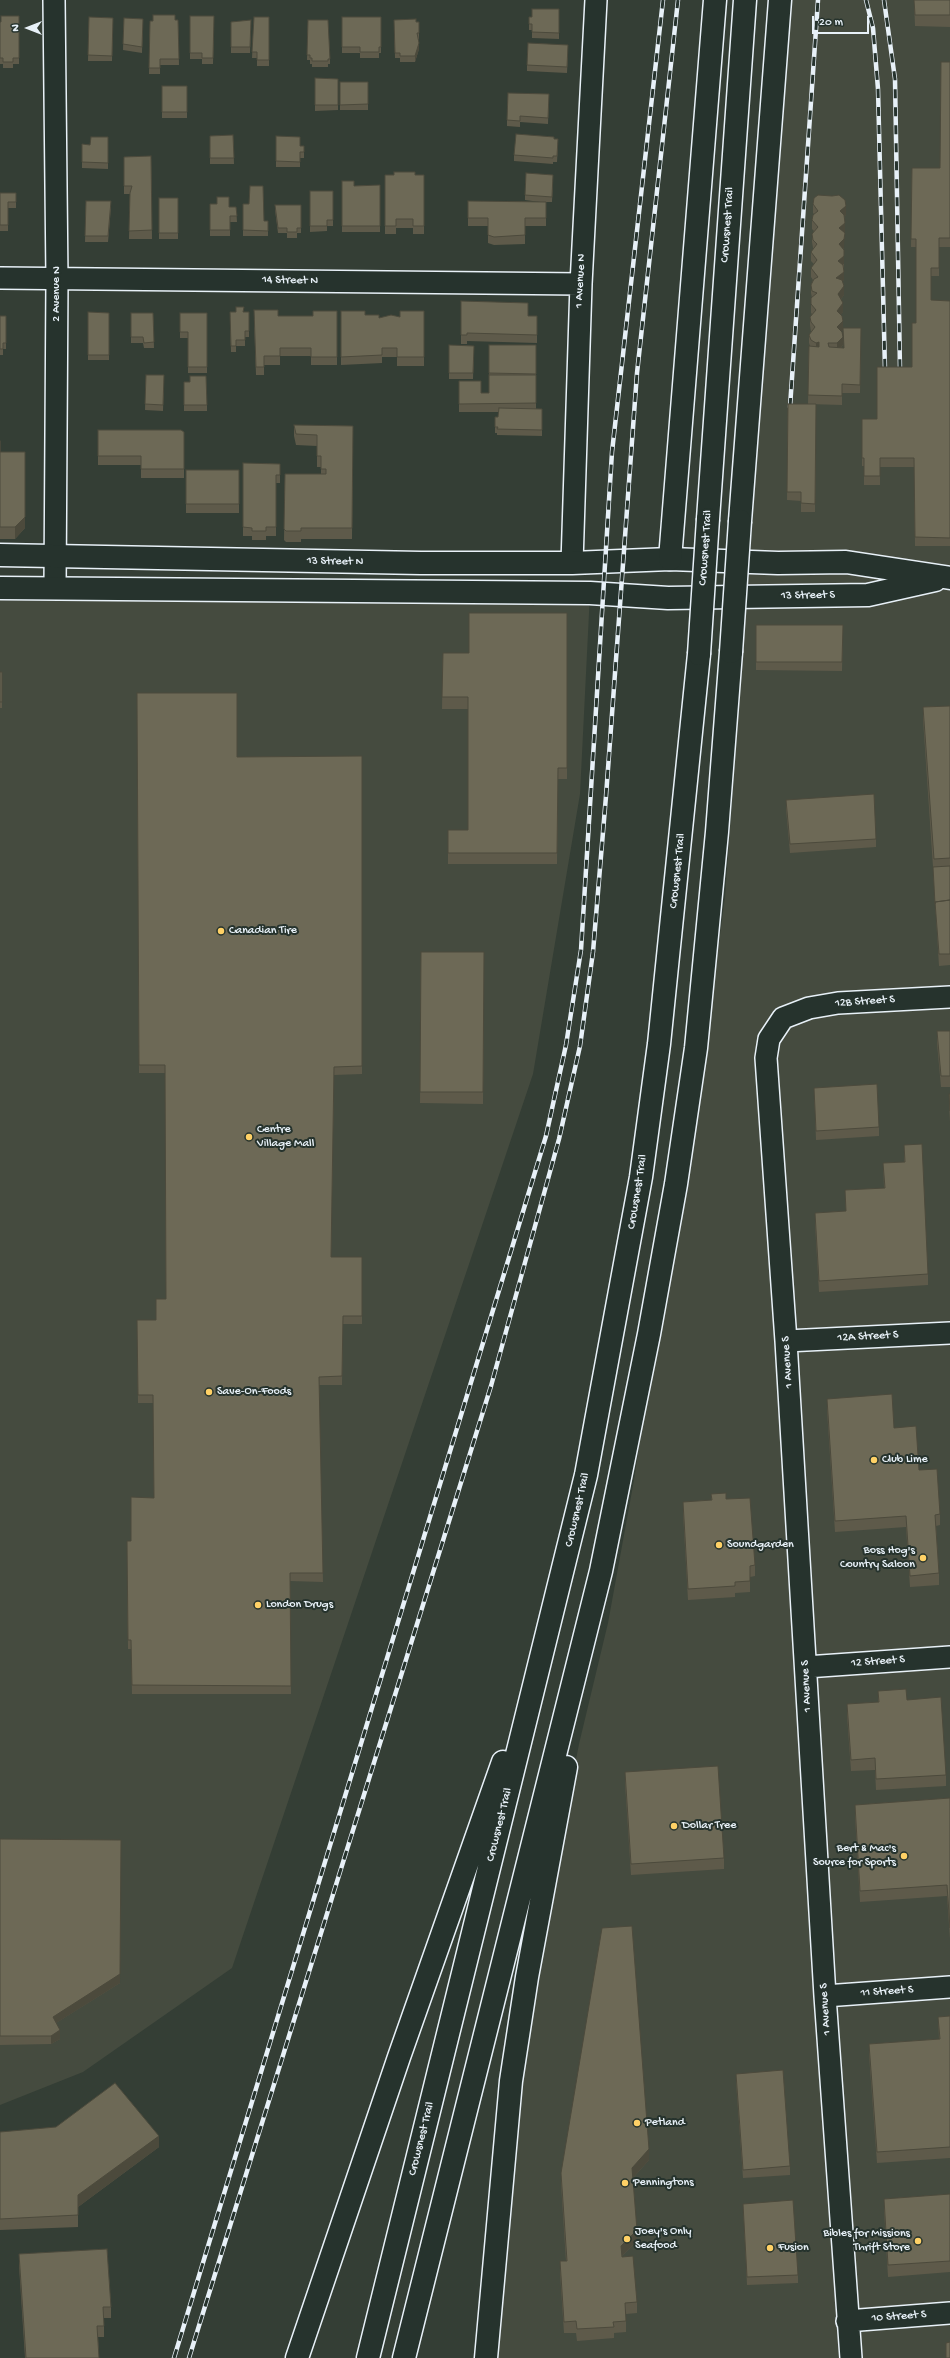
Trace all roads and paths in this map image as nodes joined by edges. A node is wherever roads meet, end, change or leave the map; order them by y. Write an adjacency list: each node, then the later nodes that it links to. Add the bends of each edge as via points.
1 (54, 0): 7 (street, 2 Avenue N)
2 (596, 0): 8 (street, 1 Avenue N)
3 (715, 0): 11 (main road)
4 (745, 0): 21 (main road, Crowsnest Trail, bridge, via 699,654 659,1044 641,1177 586,1475)
5 (780, 0): 20 (main road, bridge, via 731,652 696,1048 675,1191)
6 (0, 278): 7 (street, 14 Street N)
7 (57, 279): 8 (street, 14 Street N); 10 (street, 2 Avenue N)
8 (581, 284): 12 (street, 1 Avenue N)
9 (0, 555): 10 (main road, 13 Street N)
10 (55, 555): 12 (main road, 13 Street N, via 300,562); 15 (street, 2 Avenue N)
11 (670, 559): 12 (main road, 13 Street N); 13 (main road, 13 Street S, via 778,564 846,562)
12 (572, 563)
13 (948, 578): 15 (main road, 13 Street S, via 868,595 668,598 590,593)
14 (0, 588): 15 (main road)
15 (55, 588)
16 (950, 997): 17 (street, 12B Street S, via 838,1003 809,1008)
17 (783, 1018): 19 (street, 1 Avenue S, via 769,1039 766,1058)
18 (950, 1333): 19 (street, 12A Street S)
19 (786, 1341): 23 (street, 1 Avenue S)
20 (601, 1571): 30 (main road); 31 (main road, via 527,1977 511,2081)
21 (546, 1640): 28 (main road, via 399,2057); 29 (main road, Crowsnest Trail)
22 (950, 1657): 23 (street, 12 Street S)
23 (806, 1667): 25 (street, 1 Avenue S)
24 (950, 1987): 25 (street, 11 Street S)
25 (825, 1996): 27 (street, 1 Avenue S)
26 (950, 2313): 27 (street, 10 Street S)
27 (847, 2321): 32 (street, 1 Avenue S)
28 (297, 2358)
29 (368, 2358)
30 (404, 2358)
31 (486, 2358)
32 (851, 2358)

